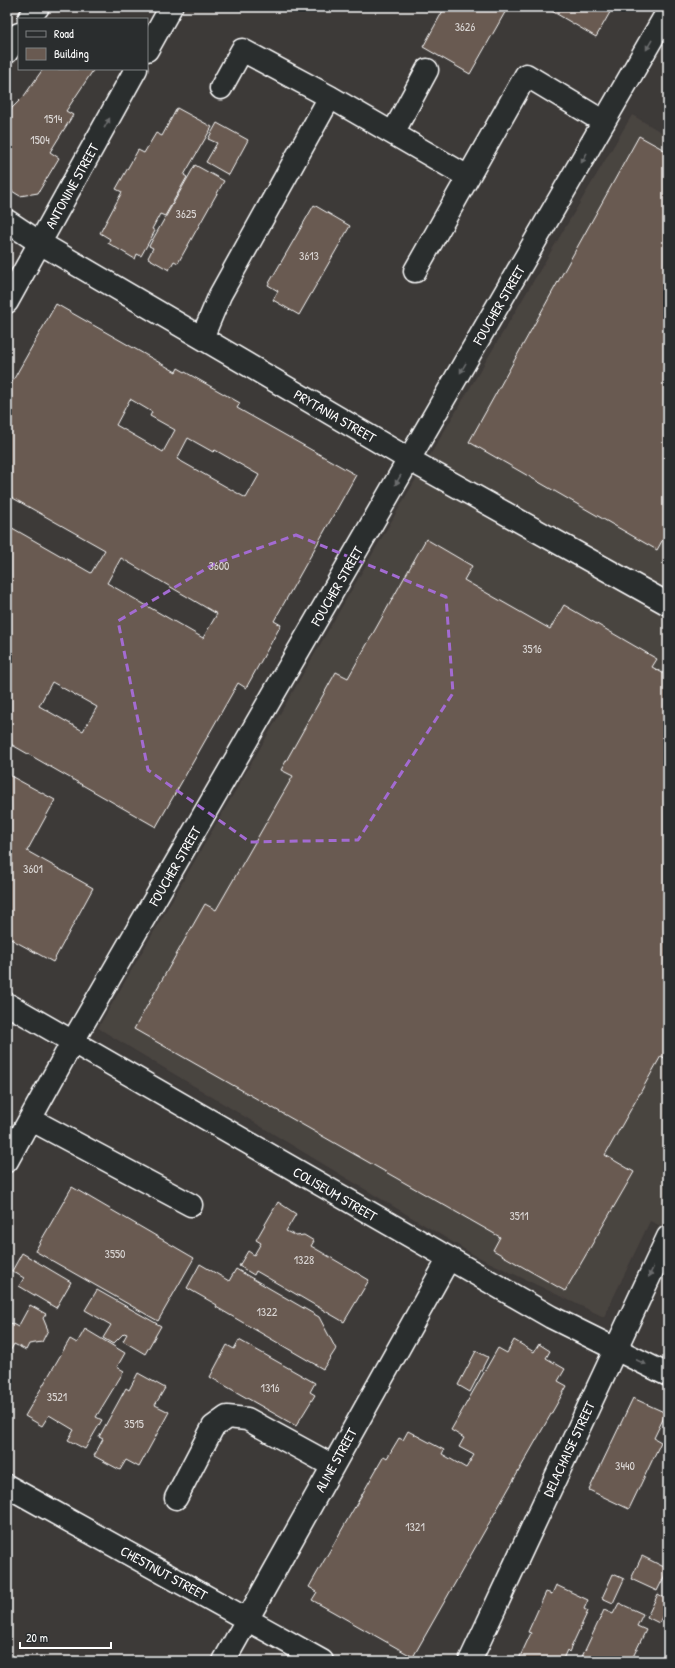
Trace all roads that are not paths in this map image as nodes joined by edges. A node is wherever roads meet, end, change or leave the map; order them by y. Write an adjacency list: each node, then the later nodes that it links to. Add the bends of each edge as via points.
1 (38, 7): 4 (street)
2 (171, 7): 6 (street)
3 (668, 11): 12 (street, FOUCHER STREET, one-way to 12)
4 (31, 18)
5 (18, 36): 7 (street)
6 (148, 48)
7 (7, 52)
8 (135, 70): 16 (street, ANTONINE STREET, one-way to 8)
9 (427, 70): 13 (street)
10 (221, 88): 11 (street, via 242,50)
11 (330, 97): 13 (street); 19 (street, via 220,295)
12 (604, 122): 14 (street, via 526,75); 20 (street, FOUCHER STREET, one-way to 20)
13 (393, 133): 14 (street)
14 (468, 176): 17 (street)
15 (7, 221): 16 (street, PRYTANIA STREET)
16 (40, 243): 18 (street, ANTONINE STREET); 19 (street, PRYTANIA STREET)
17 (416, 271)
18 (7, 302)
19 (202, 338): 20 (street, PRYTANIA STREET)
20 (410, 460): 21 (street, PRYTANIA STREET); 23 (street, FOUCHER STREET, one-way to 23)
21 (668, 604)
22 (7, 1004): 23 (street, COLISEUM STREET)
23 (73, 1041): 24 (street, FOUCHER STREET); 28 (street, COLISEUM STREET)
24 (30, 1119): 25 (street, FOUCHER STREET); 26 (street)
25 (7, 1161)
26 (191, 1205)
27 (668, 1237): 29 (street, DELACHAISE STREET, one-way to 29)
28 (448, 1260): 29 (street, COLISEUM STREET); 31 (street, ALINE STREET)
29 (615, 1350): 30 (street, COLISEUM STREET, one-way to 30); 37 (street, DELACHAISE STREET)
30 (668, 1375)
31 (333, 1466): 33 (street, via 247,1419 227,1417 213,1428); 34 (street, ALINE STREET)
32 (7, 1486): 34 (street, CHESTNUT STREET)
33 (176, 1498)
34 (247, 1619): 35 (street, ALINE STREET); 36 (street, CHESTNUT STREET)
35 (224, 1661)
36 (322, 1661)
37 (470, 1661)

